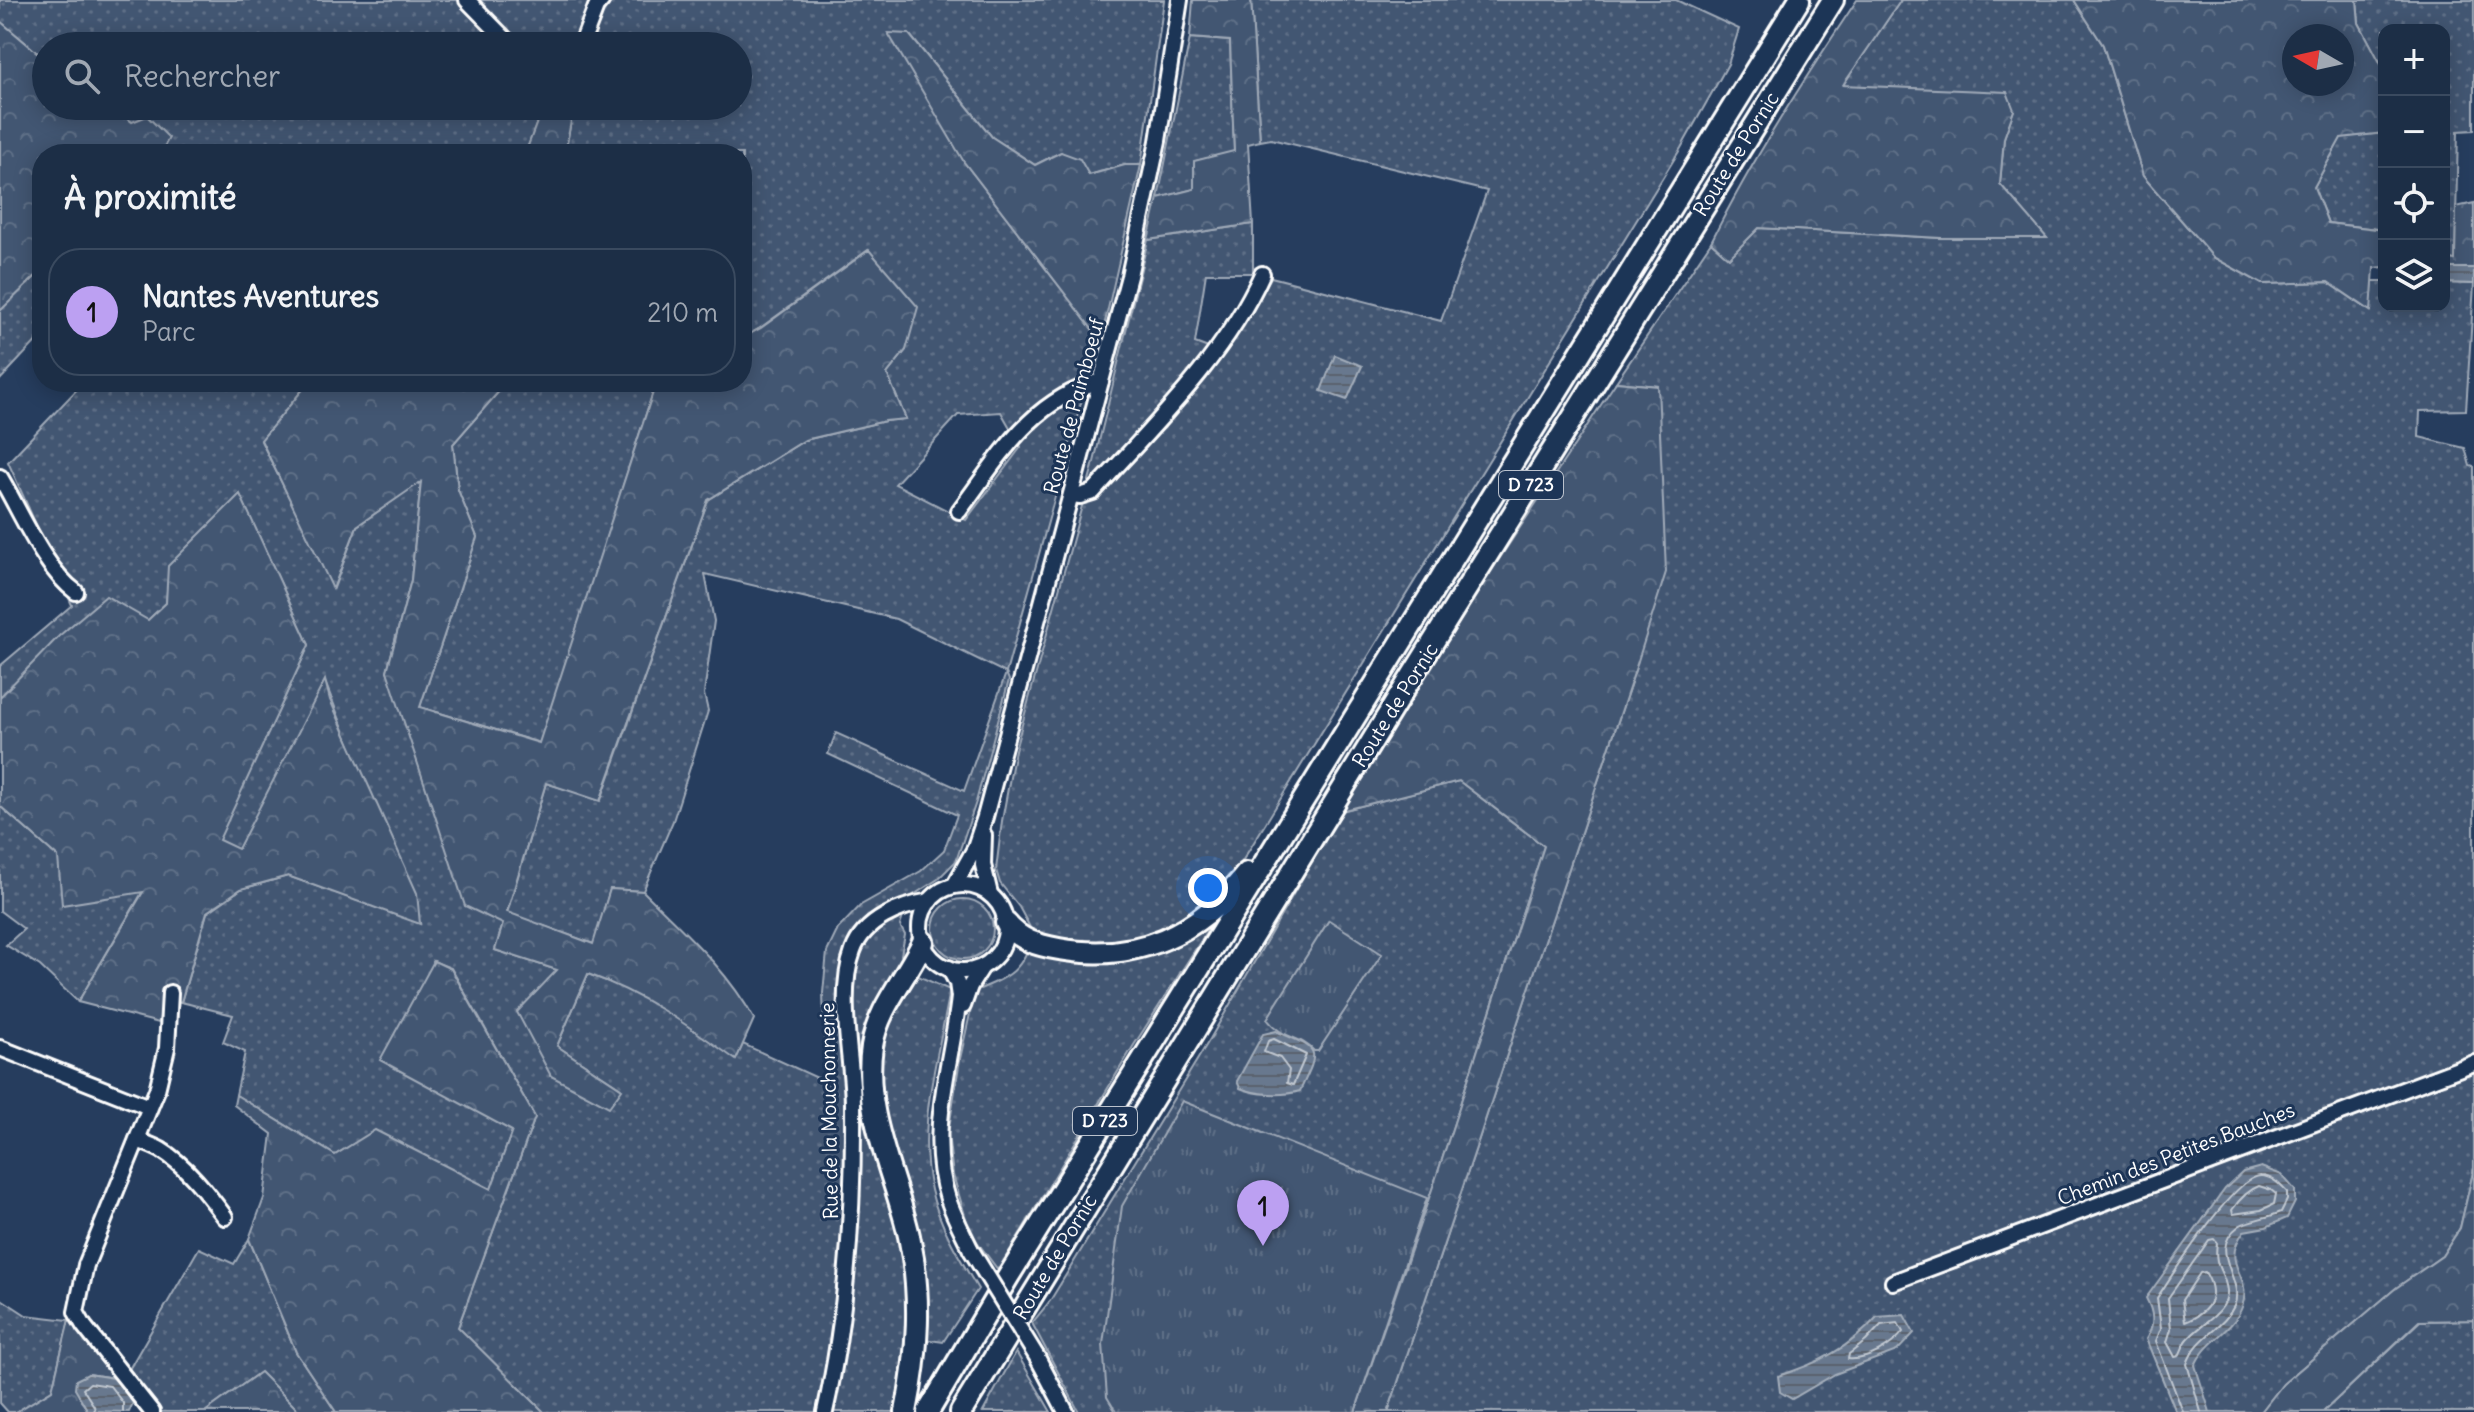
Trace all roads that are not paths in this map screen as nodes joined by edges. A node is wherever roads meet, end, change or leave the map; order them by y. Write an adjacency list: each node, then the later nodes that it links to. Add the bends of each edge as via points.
1 (467, 0): 6 (street)
2 (602, 0): 7 (street)
3 (1180, 0): 9 (street, Route de Paimboeuf, via 1146,204)
4 (1799, 0): 15 (highway, Route de Pornic / D 723)
5 (1833, 0): 32 (highway, Route de Pornic / D 723)
6 (498, 32)
7 (586, 32)
8 (1262, 274): 11 (street, via 1244,311 1179,398 1093,492)
9 (1101, 381): 11 (street, Route de Paimboeuf); 12 (street, via 1056,399 1035,415)
10 (0, 477): 13 (street, via 52,568)
11 (1072, 495): 14 (street, Route de Paimboeuf)
12 (959, 511)
13 (76, 592)
14 (985, 817): 16 (street, Route de Paimboeuf); 17 (street, Route de Paimboeuf, via 983,865)
15 (1283, 831): 20 (highway, via 1206,915 1146,948 1074,951 1025,940); 36 (highway, Route de Pornic / D 723)
16 (954, 886): 17 (street, via 973,886); 18 (street)
17 (990, 894): 20 (street)
18 (930, 901): 19 (street, Rue de la Mouchonnerie, via 897,908); 21 (street)
19 (884, 917): 21 (street, via 903,915); 34 (street, Rue de la Mouchonnerie, via 860,936 849,964 853,1202 847,1283)
20 (1006, 923): 22 (street, via 1002,947)
21 (922, 935): 23 (street, via 933,958); 35 (highway, via 913,965 881,1016 870,1063 874,1110 909,1237 916,1289 917,1346)
22 (982, 967): 23 (street); 25 (street)
23 (949, 968): 25 (street, via 957,983)
24 (170, 993): 28 (street, via 167,1048)
25 (956, 1025): 39 (street, bridge, via 941,1107 947,1197 971,1250)
26 (0, 1048): 28 (street)
27 (2474, 1063): 31 (street, Chemin des Petites Bauches)
28 (149, 1107): 29 (street)
29 (137, 1140): 30 (street, via 176,1161); 33 (street, via 86,1265 76,1312)
30 (225, 1217)
31 (1893, 1282)
32 (1007, 1336): 37 (highway, Route de Pornic / D 723); 38 (highway, via 1000,1363)
33 (152, 1412)
34 (825, 1412)
35 (906, 1412)
36 (928, 1412)
37 (961, 1412)
38 (972, 1412)
39 (1066, 1412)

